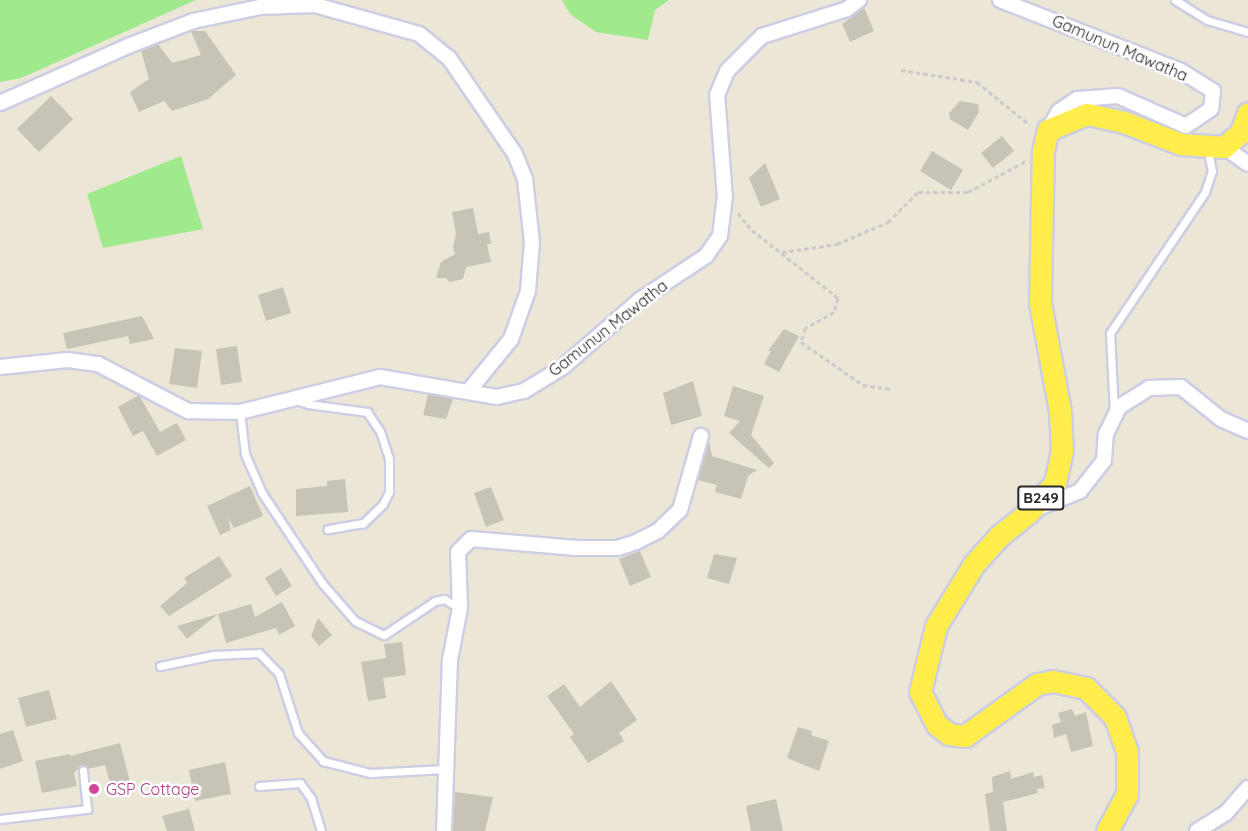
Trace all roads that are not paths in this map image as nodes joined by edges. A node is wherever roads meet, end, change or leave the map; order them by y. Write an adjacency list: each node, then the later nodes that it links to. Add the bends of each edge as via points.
1 (859, 0): 4 (street, Gamunun Mawatha)
2 (1000, 0): 8 (street, Gamunun Mawatha, via 1181,71 1213,91 1211,109 1186,126 1119,96 1077,99 1059,111)
3 (1175, 0): 5 (lane, via 1206,20)
4 (848, 4): 12 (street, Gamunun Mawatha, via 762,36 727,71 717,95 725,198 720,236 706,256 641,299 563,367 524,391 497,397)
5 (1248, 32)
6 (0, 104): 12 (street, via 193,21 261,7 315,5 419,34 449,58 514,154 525,178 532,242 528,291 511,339)
7 (1248, 113): 9 (main road, via 1241,132)
8 (1046, 140): 9 (main road, via 1087,114 1124,122 1181,144); 18 (main road, B249, via 1040,303 1060,411 1062,451 1055,483)
9 (1215, 146): 10 (street); 15 (lane, via 1205,192 1110,333)
10 (1248, 164)
11 (0, 367): 14 (street, Gamunun Mawatha, via 68,360 98,364 188,411)
12 (468, 392): 13 (street, Gamunun Mawatha, via 380,377)
13 (294, 399): 14 (street, Gamunun Mawatha); 19 (lane, via 367,412 380,430 388,459 389,492 383,504 363,523)
14 (240, 412): 20 (lane, via 245,454 262,493 322,583 356,621 384,635 435,601 444,599)
15 (1114, 418): 16 (street, via 1119,407 1149,388 1182,387 1221,419); 18 (street, via 1106,434 1104,460 1080,491)
16 (1248, 431)
17 (701, 436): 20 (street, via 680,510 658,531 618,548 471,539 458,552)
18 (1028, 513): 29 (main road, B249, via 998,537 974,564 936,626 920,692 937,724 949,734 965,736 1036,684 1053,681 1086,688 1115,717 1127,752 1127,794)
19 (328, 528)
20 (460, 608): 22 (street, via 450,660)
21 (160, 666): 22 (lane, via 213,655 259,653 279,674 298,733 323,761 370,773)
22 (445, 769): 28 (street)
23 (83, 770): 26 (lane, via 87,809)
24 (259, 786): 27 (lane, via 300,783 311,798)
25 (1248, 788): 30 (street, via 1226,813)
26 (0, 819)
27 (321, 831)
28 (444, 831)
29 (1107, 831)
30 (1197, 831)

